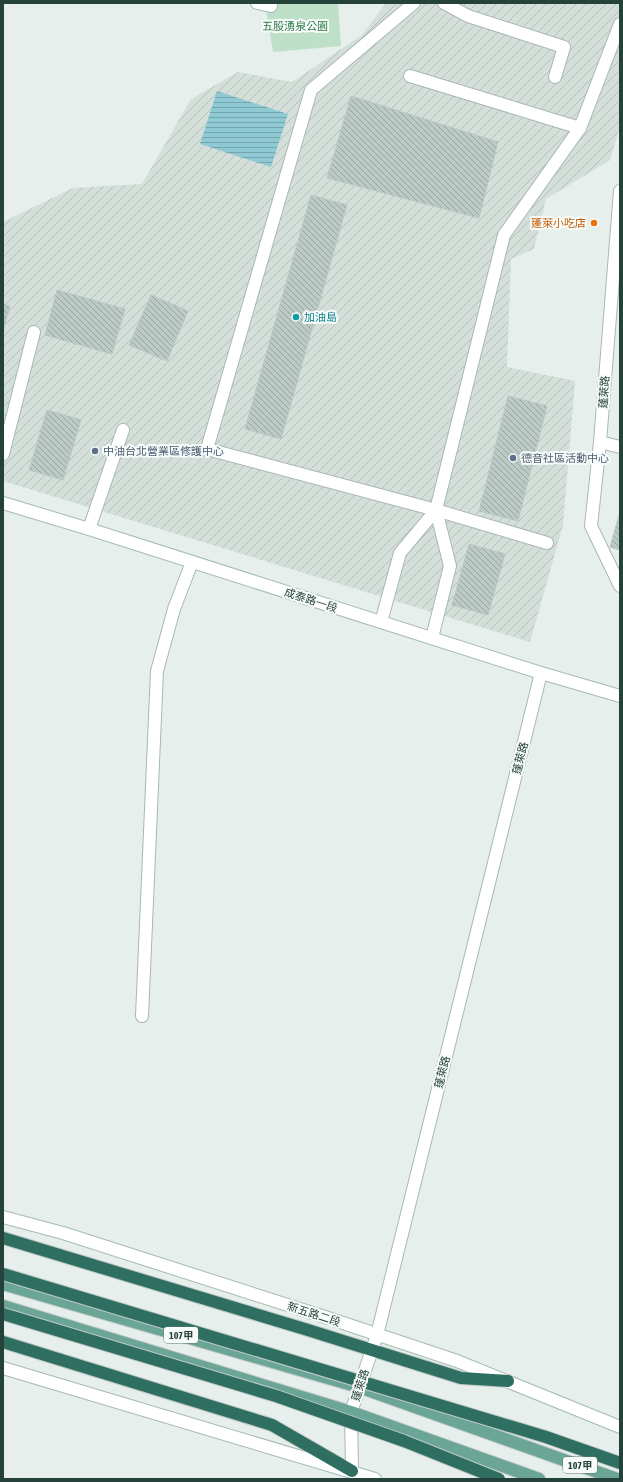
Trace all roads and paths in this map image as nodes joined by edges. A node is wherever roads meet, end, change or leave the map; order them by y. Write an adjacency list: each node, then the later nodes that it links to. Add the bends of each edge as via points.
1 (257, 3): 4 (main road)
2 (414, 3): 16 (main road, via 311,90 207,449)
3 (444, 3): 7 (main road, via 468,16 564,47)
4 (271, 6)
5 (620, 24): 8 (main road)
6 (410, 76): 8 (main road)
7 (555, 77)
8 (580, 128): 16 (main road, via 504,235)
9 (620, 192): 12 (main road, 蓬萊路)
10 (34, 332): 14 (main road)
11 (123, 430): 17 (main road)
12 (600, 442): 13 (main road); 20 (main road, 蓬萊路, via 591,526)
13 (620, 447)
14 (3, 454)
15 (3, 502): 17 (main road, 成泰路一段)
16 (436, 510): 18 (main road); 21 (main road, via 400,553); 22 (main road, via 450,566)
17 (89, 529): 19 (main road, 成泰路一段)
18 (547, 543)
19 (192, 562): 21 (main road, 成泰路一段); 25 (main road, via 174,609 157,671)
20 (620, 586)
21 (381, 622): 22 (main road, 成泰路一段)
22 (432, 638): 23 (main road, 成泰路一段)
23 (541, 673): 24 (main road, 成泰路一段); 32 (main road, 蓬萊路)
24 (620, 696)
25 (142, 1016)
26 (3, 1217): 32 (main road, 新五路二段, via 318,1314)
27 (3, 1238): 34 (highway)
28 (3, 1274): 40 (highway, bridge, via 546,1437)
29 (3, 1284): 37 (main road, 107甲)
30 (3, 1306): 38 (main road, 107甲)
31 (3, 1314): 44 (highway, bridge, via 276,1396 404,1441)
32 (377, 1335): 34 (main road, 蓬萊路); 36 (main road, 新五路二段)
33 (3, 1342): 41 (highway, via 272,1425)
34 (372, 1349): 36 (highway, via 461,1378); 37 (main road, 蓬萊路)
35 (3, 1368): 41 (main road)
36 (508, 1381): 39 (main road, 新五路二段)
37 (359, 1387): 38 (main road, 蓬萊路); 45 (main road, 107甲)
38 (351, 1412): 41 (main road, 蓬萊路); 42 (main road, 107甲)
39 (620, 1427)
40 (620, 1463)
41 (352, 1471): 43 (main road)
42 (537, 1478)
43 (375, 1479)
44 (499, 1479)
45 (617, 1479)

